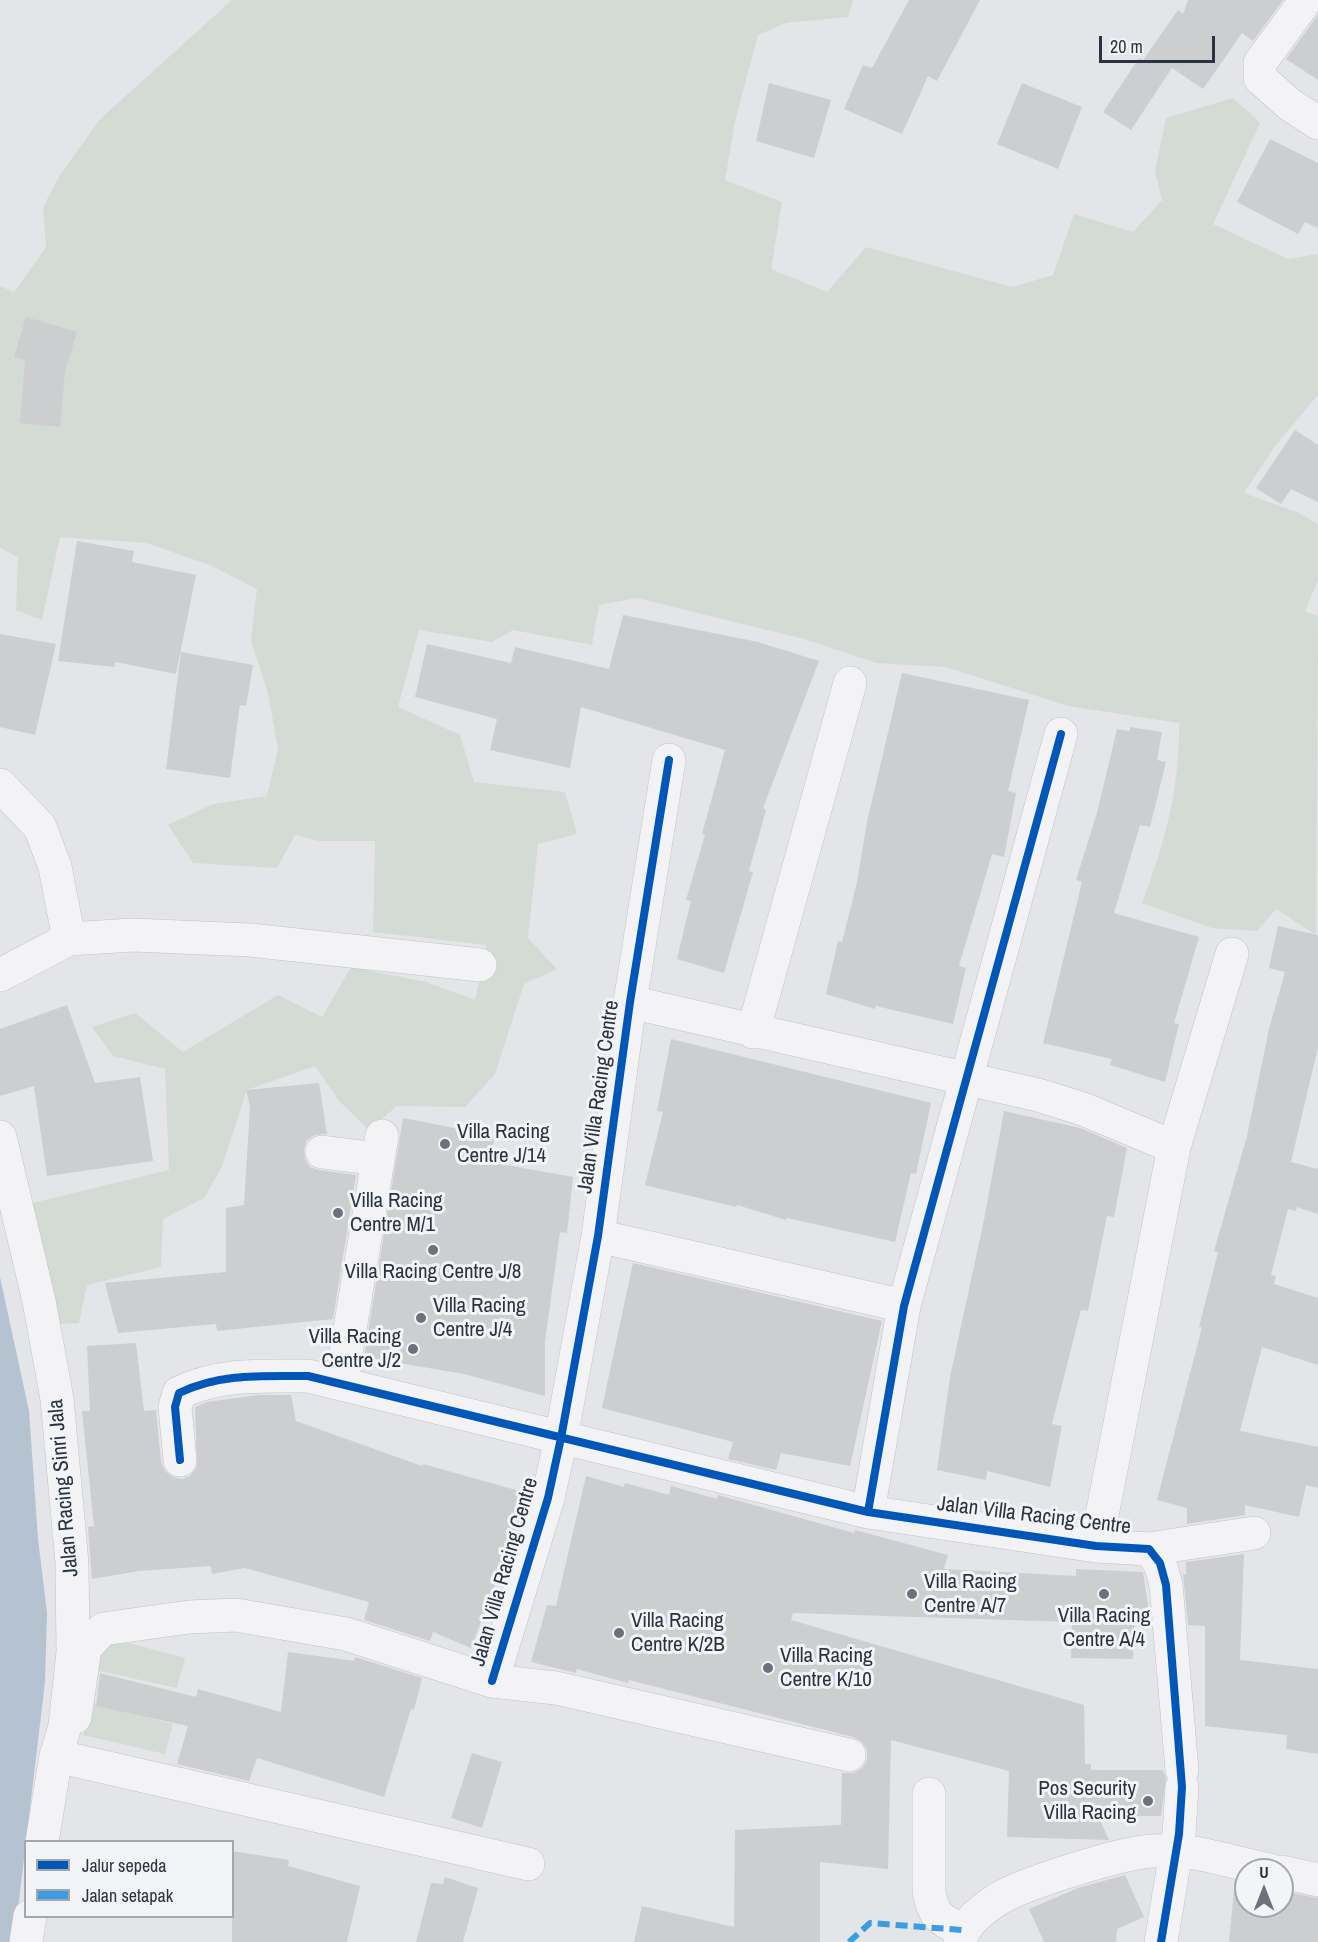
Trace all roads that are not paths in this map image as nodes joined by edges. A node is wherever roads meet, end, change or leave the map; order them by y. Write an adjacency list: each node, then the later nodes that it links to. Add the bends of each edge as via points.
1 (1306, 0): 2 (street, via 1260,63 1260,78)
2 (1318, 123)
3 (850, 683): 12 (street)
4 (1061, 734): 13 (street)
5 (669, 760): 11 (street, Jalan Villa Racing Centre)
6 (0, 784): 7 (street, via 40,827 55,867)
7 (69, 939): 9 (street, via 132,935 250,940); 10 (street)
8 (1232, 954): 15 (street, Jalan Villa Racing Centre)
9 (480, 965)
10 (0, 975)
11 (630, 1002): 12 (street, Jalan Villa Racing Centre); 17 (street, Jalan Villa Racing Centre)
12 (753, 1032): 13 (street, Jalan Villa Racing Centre)
13 (966, 1080): 15 (street, Jalan Villa Racing Centre, via 1083,1109); 18 (street)
14 (0, 1137): 29 (street, Jalan Racing Sinri Jala, via 39,1301 65,1469 73,1652 65,1726)
15 (1174, 1147): 24 (street, Jalan Villa Racing Centre)
16 (322, 1152): 19 (street, via 380,1148)
17 (598, 1236): 18 (street); 20 (street, Jalan Villa Racing Centre)
18 (904, 1305): 22 (street)
19 (341, 1383): 20 (street, Jalan Villa Racing Centre); 21 (street, Jalan Villa Racing Centre, via 308,1376 233,1376 197,1384 179,1393 175,1407)
20 (561, 1438): 22 (street, Jalan Villa Racing Centre); 26 (street, Jalan Villa Racing Centre, via 548,1498)
21 (180, 1460)
22 (868, 1512): 24 (street, Jalan Villa Racing Centre)
23 (1254, 1533): 25 (street, Jalan Villa Racing Centre)
24 (1096, 1546): 25 (street, Jalan Villa Racing Centre)
25 (1149, 1549): 32 (street, Jalan Villa Racing Centre, via 1160,1563 1166,1585 1182,1778)
26 (492, 1682): 27 (street, Jalan Villa Racing Centre, via 346,1634 236,1615 189,1617 103,1629 85,1648); 28 (street, Jalan Villa Racing Centre, via 556,1688)
27 (75, 1717)
28 (849, 1755)
29 (56, 1756): 31 (street, Jalan Racing Sinri Jala); 34 (street)
30 (929, 1794): 38 (street, via 932,1907 937,1917)
31 (42, 1840)
32 (1176, 1851): 33 (street); 38 (street, via 1141,1852 1030,1885 999,1899); 40 (street, Jalan Villa Racing Centre)
33 (1234, 1863)
34 (528, 1864)
35 (1294, 1875): 36 (street)
36 (1318, 1880)
37 (30, 1918): 39 (street)
38 (961, 1936)
39 (26, 1942)
40 (1161, 1942)

